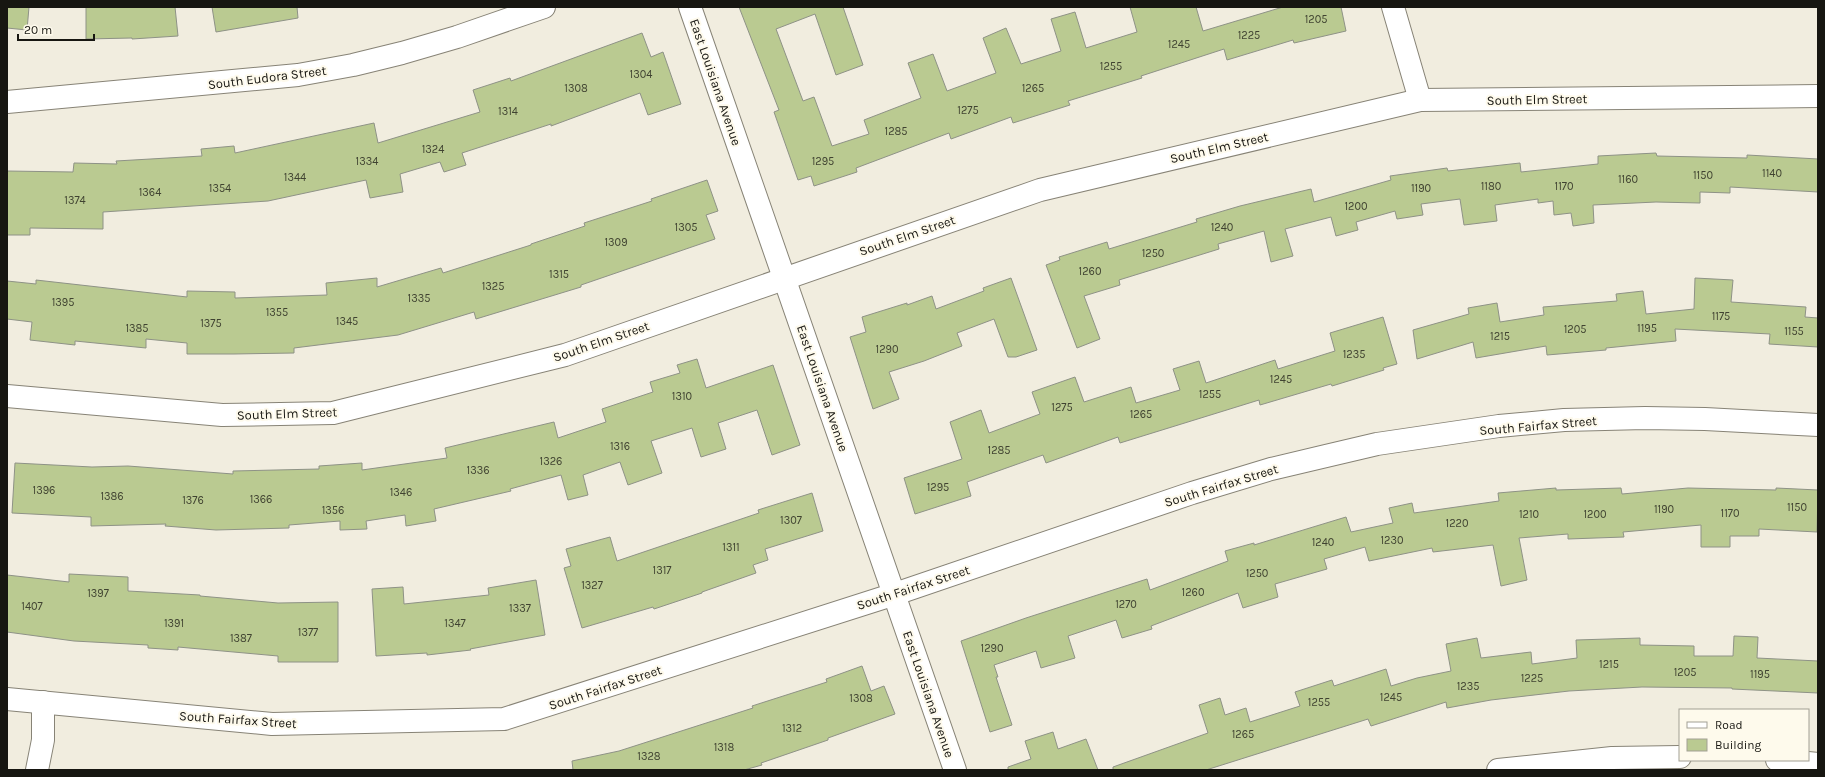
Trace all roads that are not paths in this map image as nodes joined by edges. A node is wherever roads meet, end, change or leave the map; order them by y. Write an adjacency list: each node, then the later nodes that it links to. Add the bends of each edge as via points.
1 (544, 7): 6 (street, South Eudora Street, via 402,53 298,75)
2 (690, 7): 7 (street, East Louisiana Avenue)
3 (1394, 7): 5 (street)
4 (1818, 96): 5 (street, South Elm Street)
5 (1420, 100): 7 (street, South Elm Street, via 1040,190)
6 (7, 102)
7 (784, 278): 8 (street, South Elm Street, via 565,355 333,414 222,415); 10 (street, East Louisiana Avenue)
8 (7, 396)
9 (1818, 425): 10 (street, South Fairfax Street, via 1705,418 1564,420 1499,426 1377,444 1271,469 1199,491)
10 (894, 594): 12 (street, South Fairfax Street, via 504,719 272,724); 17 (street, East Louisiana Avenue)
11 (7, 699): 12 (street, South Fairfax Street)
12 (43, 702): 16 (street, via 43,740)
13 (1679, 757): 18 (street, via 1612,758)
14 (1787, 761): 15 (street)
15 (1818, 764)
16 (37, 770)
17 (955, 770)
18 (1498, 770)

